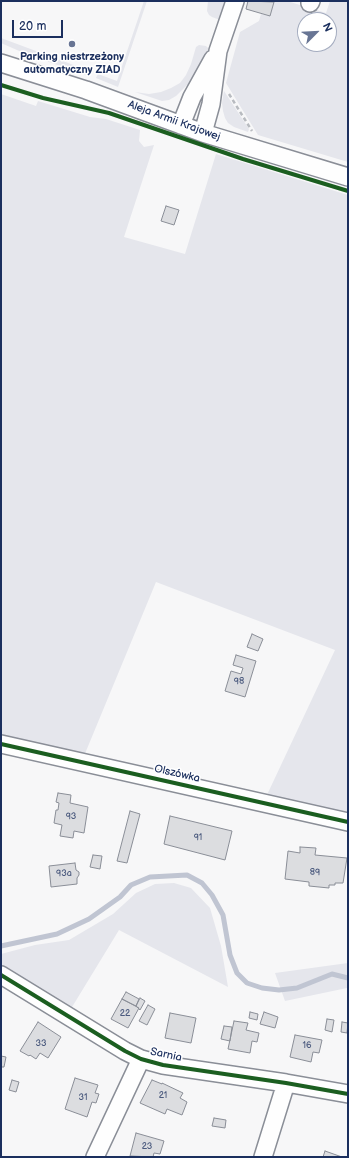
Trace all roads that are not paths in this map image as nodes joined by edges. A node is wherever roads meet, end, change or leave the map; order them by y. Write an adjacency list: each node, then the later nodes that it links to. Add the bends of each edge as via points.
1 (235, 1): 2 (street)
2 (218, 51): 4 (street, via 192,96); 5 (street)
3 (1, 63): 4 (street, Aleja Armii Krajowej, via 86,90)
4 (181, 125): 5 (street, Aleja Armii Krajowej)
5 (203, 133): 6 (street, Aleja Armii Krajowej)
6 (348, 177)
7 (1, 744): 8 (street, Olszówka)
8 (348, 822)
9 (1, 975): 10 (street, Sarnia)
10 (141, 1059): 11 (street, Sarnia, via 162,1065); 13 (street)
11 (286, 1083): 12 (street, Sarnia); 14 (street)
12 (348, 1094)
13 (96, 1157)
14 (263, 1157)

